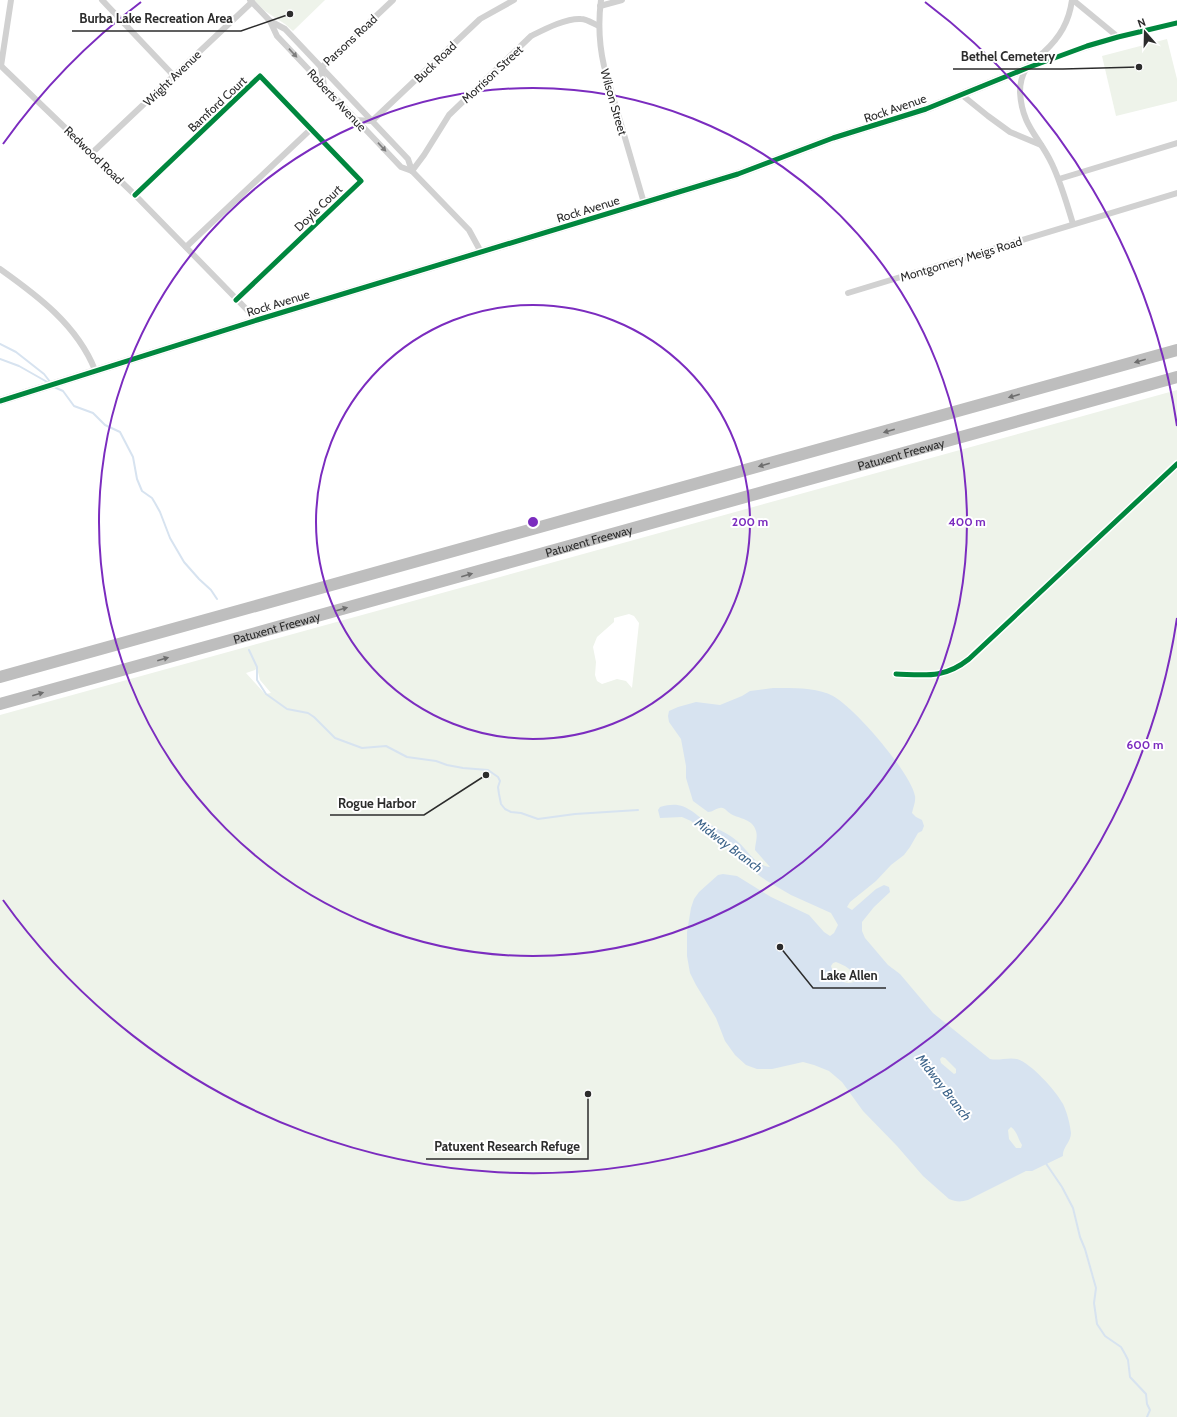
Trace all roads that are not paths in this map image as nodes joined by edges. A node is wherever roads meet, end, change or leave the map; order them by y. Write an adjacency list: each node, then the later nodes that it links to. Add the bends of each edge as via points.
1 (11, 0): 13 (street)
2 (102, 0): 16 (street)
3 (393, 0): 14 (street, Parsons Road)
4 (514, 0): 20 (street, Buck Road, via 480,19)
5 (622, 0): 8 (street)
6 (1073, 0): 12 (street); 15 (street, via 1071,13 1063,31)
7 (251, 1): 9 (street, Roberts Avenue); 16 (street, Wright Avenue)
8 (601, 3): 11 (street, Wilson Street)
9 (270, 22): 14 (street, Roberts Avenue, via 285,29); 17 (street, Roberts Avenue, one-way to 17, via 277,36)
10 (1177, 23): 12 (street, Rock Avenue)
11 (599, 26): 25 (street, Morrison Street, via 582,19 563,22 531,36 449,115); 29 (street, Wilson Street, via 604,66)
12 (1118, 37): 15 (street, Rock Avenue)
13 (0, 65): 24 (street, Redwood Road)
14 (321, 68): 17 (street, Parsons Road); 20 (street, Roberts Avenue)
15 (1027, 68): 18 (street, Rock Avenue); 23 (street, via 1021,78 1021,102 1024,117)
16 (174, 76): 24 (street, Wright Avenue)
17 (324, 85): 19 (street, Roberts Avenue)
18 (962, 95): 23 (street, via 1010,132); 29 (street, Rock Avenue, via 833,138 738,174)
19 (356, 120): 20 (street); 25 (street, Roberts Avenue, one-way to 25, via 401,167)
20 (372, 121): 25 (street, Roberts Avenue, via 408,160)
21 (310, 129): 28 (street, Bamford Court, via 260,76); 31 (street); 35 (street, Doyle Court, via 361,181)
22 (1177, 143): 26 (street)
23 (1042, 146): 26 (street)
24 (92, 153): 28 (street, Redwood Road)
25 (412, 171): 32 (street, Roberts Avenue, via 469,230)
26 (1058, 179): 30 (street)
27 (1177, 193): 30 (street, Montgomery Meigs Road)
28 (135, 195): 31 (street, Redwood Road)
29 (644, 203): 32 (street, Rock Avenue)
30 (1074, 224): 34 (street, Montgomery Meigs Road)
31 (186, 247): 35 (street)
32 (480, 252): 36 (street, Rock Avenue)
33 (0, 269): 38 (street, via 60,317 78,337)
34 (848, 293)
35 (236, 300): 36 (street)
36 (254, 318): 38 (street, Rock Avenue)
37 (1177, 350): 43 (highway, one-way to 43)
38 (95, 370): 40 (street, Rock Avenue)
39 (1177, 377): 44 (highway, Patuxent Freeway, one-way to 39)
40 (0, 401)
41 (1177, 464): 42 (street, via 958,668 931,675)
42 (896, 674)
43 (0, 677)
44 (0, 704)

